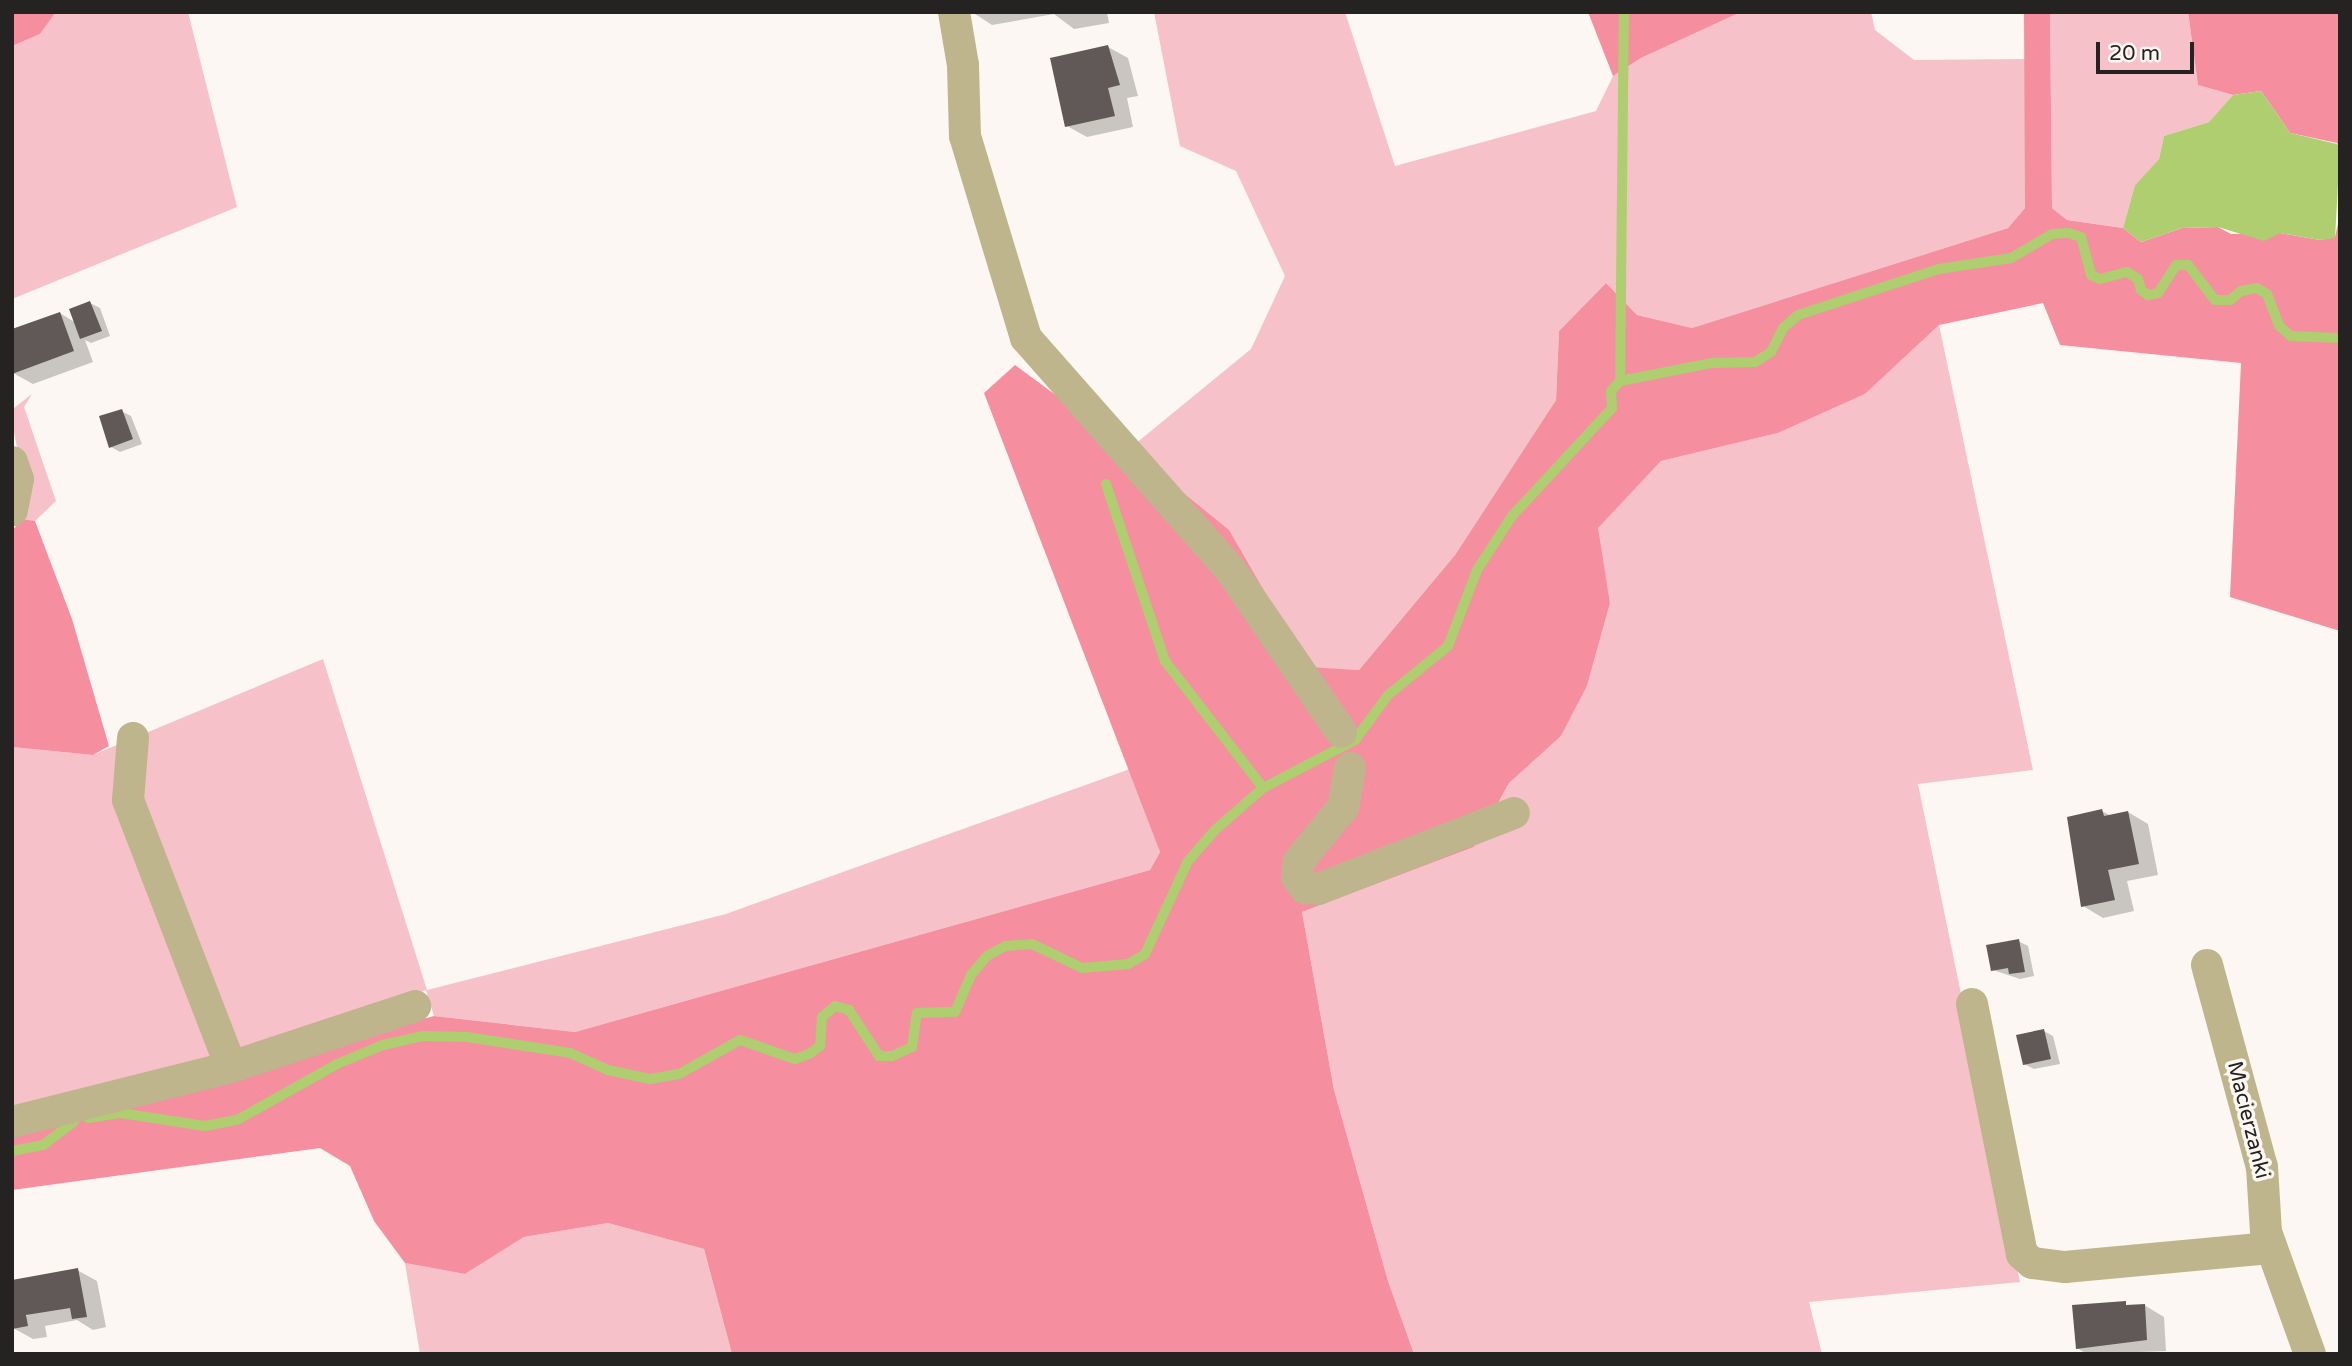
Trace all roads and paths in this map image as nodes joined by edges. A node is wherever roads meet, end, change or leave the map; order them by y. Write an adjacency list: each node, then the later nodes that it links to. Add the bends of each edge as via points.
1 (954, 12): 4 (street, via 963,65 965,136 1026,338 1230,569)
2 (12, 462): 3 (street, via 18,480)
3 (12, 510)
4 (1341, 732)
5 (132, 738): 11 (street, via 128,800)
6 (1350, 768): 7 (street, via 1343,807 1299,861 1297,877 1305,888 1318,889)
7 (1514, 813)
8 (2207, 965): 13 (street, Macierzanki, via 2262,1167)
9 (1972, 1004): 13 (street, via 2022,1254 2032,1263 2066,1267)
10 (415, 1006): 11 (street)
11 (230, 1067): 12 (street)
12 (12, 1122)
13 (2270, 1248): 14 (street, Macierzanki)
14 (2310, 1354)

